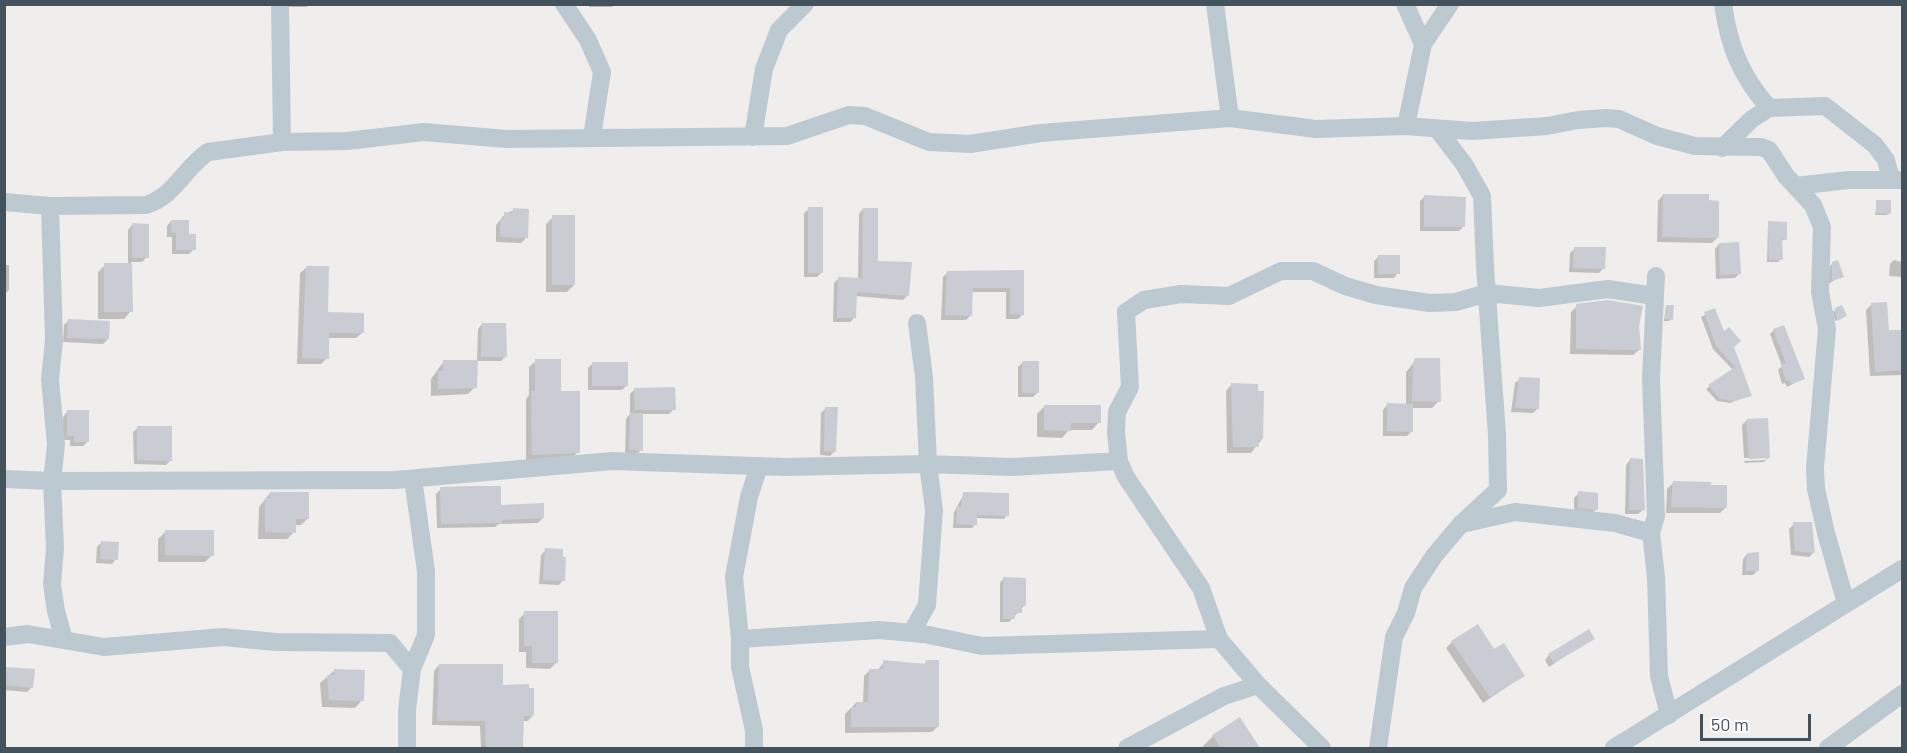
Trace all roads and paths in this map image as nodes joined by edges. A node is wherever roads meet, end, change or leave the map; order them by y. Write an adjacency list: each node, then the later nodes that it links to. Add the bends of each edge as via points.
1 (280, 4): 15 (street)
2 (564, 4): 14 (street, via 588,40 602,72)
3 (805, 4): 13 (street, via 778,30 764,69)
4 (1215, 4): 10 (street)
5 (1406, 4): 8 (street)
6 (1450, 4): 8 (street)
7 (1723, 4): 9 (street, via 1732,48 1748,84)
8 (1423, 44): 11 (street)
9 (1769, 108): 16 (street); 17 (street, via 1825,106 1875,145)
10 (1230, 118): 11 (street, via 1316,129); 13 (street, via 1041,133 969,144 929,142 865,116 849,115 787,136)
11 (1406, 126): 12 (street)
12 (1437, 129): 16 (street, via 1536,127 1606,118 1629,122 1695,146); 22 (street, via 1482,196)
13 (753, 136): 14 (street)
14 (592, 137): 15 (street, via 507,139 424,132 347,141)
15 (282, 142): 20 (street, via 208,152 162,200 146,205)
16 (1722, 148): 18 (street, via 1769,150)
17 (1897, 179): 18 (street)
18 (1795, 186): 34 (street, via 1813,205 1822,227 1820,292 1827,329 1816,489)
19 (4, 202): 20 (street)
20 (50, 206): 30 (street, via 54,340 50,379 56,445)
21 (1656, 276): 23 (street)
22 (1487, 293): 23 (street, via 1539,298 1608,290); 25 (street, via 1456,302 1429,303 1376,295 1312,271 1281,271 1229,296 1182,294 1144,300 1125,312 1131,387 1117,412); 31 (street, via 1498,490)
23 (1654, 296): 32 (street, via 1651,389 1656,516)
24 (918, 322): 26 (street)
25 (1119, 461): 26 (street, via 1012,467); 38 (street, via 1201,588)
26 (928, 464): 27 (street); 35 (street, via 934,510 931,576 927,605)
27 (759, 466): 29 (street, via 612,461); 37 (street, via 734,577)
28 (4, 479): 30 (street)
29 (413, 479): 30 (street); 40 (street, via 426,571 426,635)
30 (52, 481): 39 (street, via 52,584)
31 (1461, 524): 32 (street, via 1515,512 1615,523); 48 (street, via 1413,588 1394,637)
32 (1651, 534): 43 (street, via 1659,676)
33 (1902, 569): 34 (street)
34 (1846, 603): 43 (street)
35 (911, 633): 37 (street, via 841,630); 38 (street, via 982,646)
36 (4, 637): 39 (street, via 28,634)
37 (740, 639): 45 (street, via 740,667 754,730)
38 (1219, 639): 41 (street)
39 (64, 640): 40 (street, via 104,647 223,637 276,642 390,643)
40 (412, 669): 44 (street, via 406,710)
41 (1258, 685): 46 (street, via 1224,696); 47 (street)
42 (1902, 694): 50 (street)
43 (1669, 715): 49 (street)
44 (407, 748)
45 (754, 748)
46 (1127, 748)
47 (1322, 748)
48 (1378, 748)
49 (1614, 748)
50 (1828, 748)

